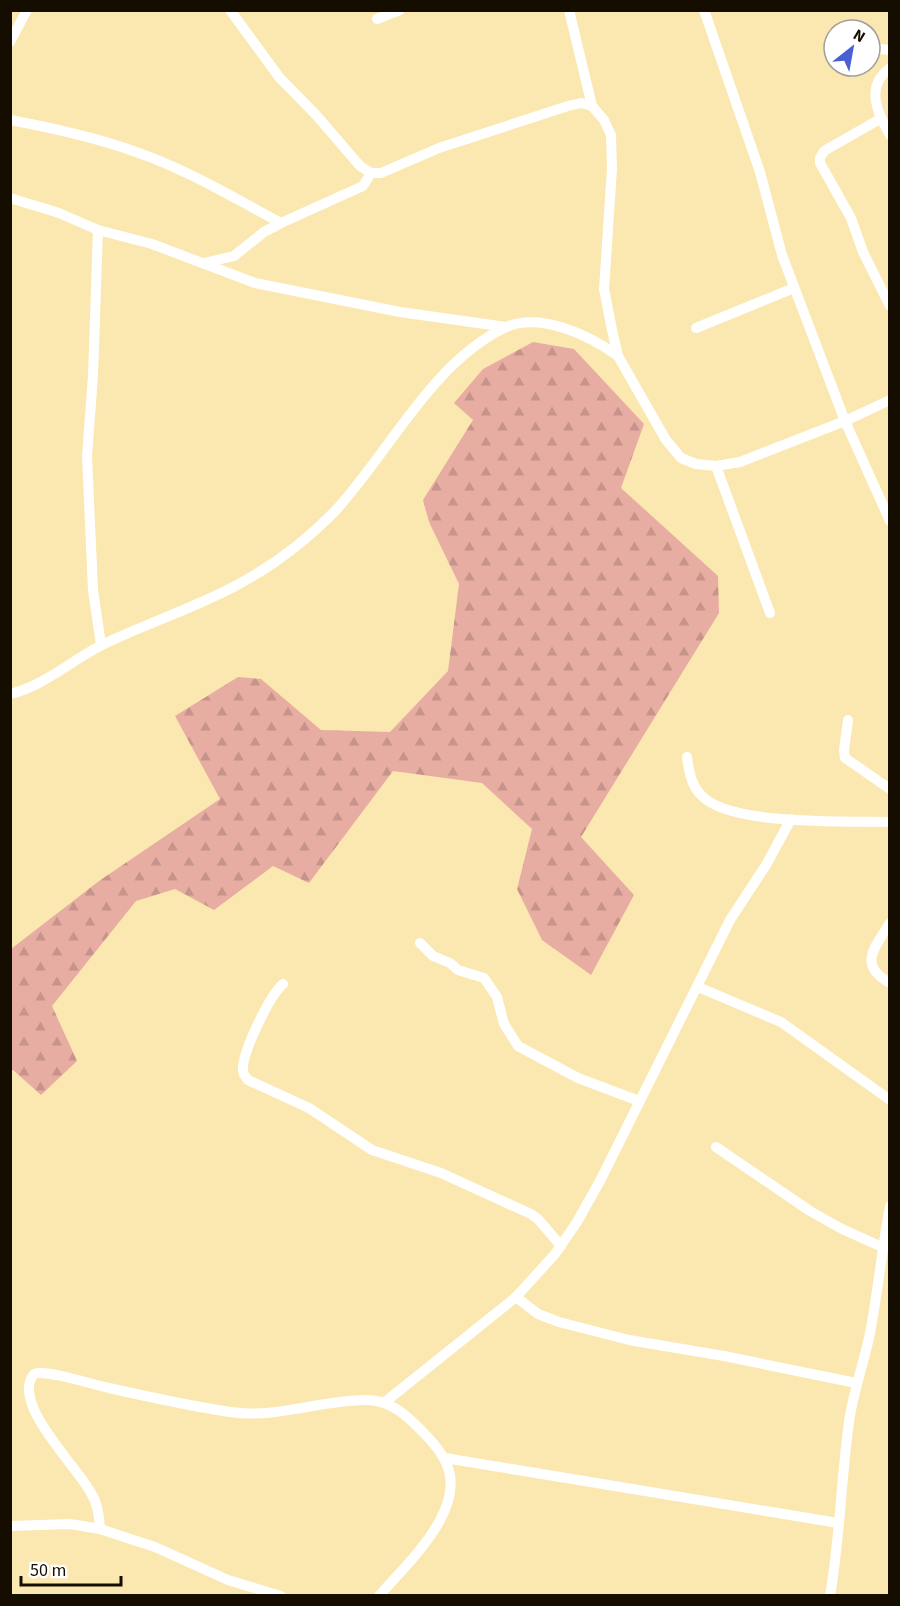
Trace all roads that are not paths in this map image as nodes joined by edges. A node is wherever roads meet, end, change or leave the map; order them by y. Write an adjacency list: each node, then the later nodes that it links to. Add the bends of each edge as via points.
1 (27, 10): 7 (street)
2 (230, 10): 13 (street, via 279,77 360,166)
3 (400, 10): 6 (street)
4 (569, 10): 9 (street)
5 (704, 10): 20 (street, via 760,172)
6 (377, 19)
7 (10, 42)
8 (890, 68): 10 (street, via 883,72 875,88)
9 (592, 106): 13 (street, via 568,106 439,148 381,173); 24 (street, via 611,135 604,289)
10 (880, 119): 12 (street); 21 (street, via 824,151 820,163 851,218)
11 (10, 120): 15 (street, via 75,133 135,151)
12 (890, 135)
13 (371, 173): 15 (street, via 363,186)
14 (10, 198): 16 (street)
15 (281, 223): 17 (street)
16 (98, 230): 18 (street, via 152,244); 30 (street, via 87,456 93,590)
17 (234, 256): 18 (street); 19 (street)
18 (200, 263): 19 (street)
19 (237, 277): 22 (street, via 400,312)
20 (794, 288): 23 (street); 26 (street)
21 (890, 306)
22 (506, 327): 24 (street, via 530,322 551,324 602,344); 30 (street, via 466,351 442,374 336,510 295,546 239,584)
23 (696, 328)
24 (618, 356): 27 (street, via 666,440 681,458)
25 (890, 400): 26 (street)
26 (845, 421): 27 (street, via 740,462); 28 (street)
27 (716, 466): 29 (street)
28 (890, 521)
29 (770, 613)
30 (101, 645): 31 (street)
31 (10, 694)
32 (848, 720): 34 (street, via 845,758)
33 (687, 757): 35 (street, via 691,780 712,805)
34 (890, 789)
35 (791, 819): 36 (street); 41 (street, via 730,920)
36 (890, 822)
37 (890, 923): 39 (street, via 871,957 878,976)
38 (420, 943): 43 (street, via 433,956 458,970 484,978 497,997 504,1024 518,1046 578,1078)
39 (890, 983)
40 (283, 984): 46 (street, via 273,995 253,1035 243,1072 248,1080 309,1108 372,1149 441,1173 531,1214)
41 (698, 987): 42 (street, via 781,1022); 43 (street)
42 (890, 1100)
43 (639, 1101): 46 (street, via 600,1181)
44 (716, 1147): 47 (street, via 810,1211)
45 (890, 1206): 47 (street)
46 (561, 1246): 48 (street)
47 (882, 1247): 49 (street, via 869,1336)
48 (516, 1297): 49 (street, via 538,1314 559,1322 629,1340); 50 (street)
49 (856, 1383): 52 (street)
50 (385, 1402): 51 (street, via 411,1419); 54 (street, via 366,1400 254,1415 109,1388 47,1372 34,1374 29,1382 31,1402 49,1436 92,1494)
51 (445, 1458): 52 (street); 56 (street, via 451,1484 446,1510 434,1531)
52 (838, 1523): 57 (street)
53 (10, 1526): 54 (street, via 70,1524)
54 (100, 1529): 55 (street, via 155,1547 228,1580)
55 (281, 1596)
56 (379, 1596)
57 (830, 1596)

